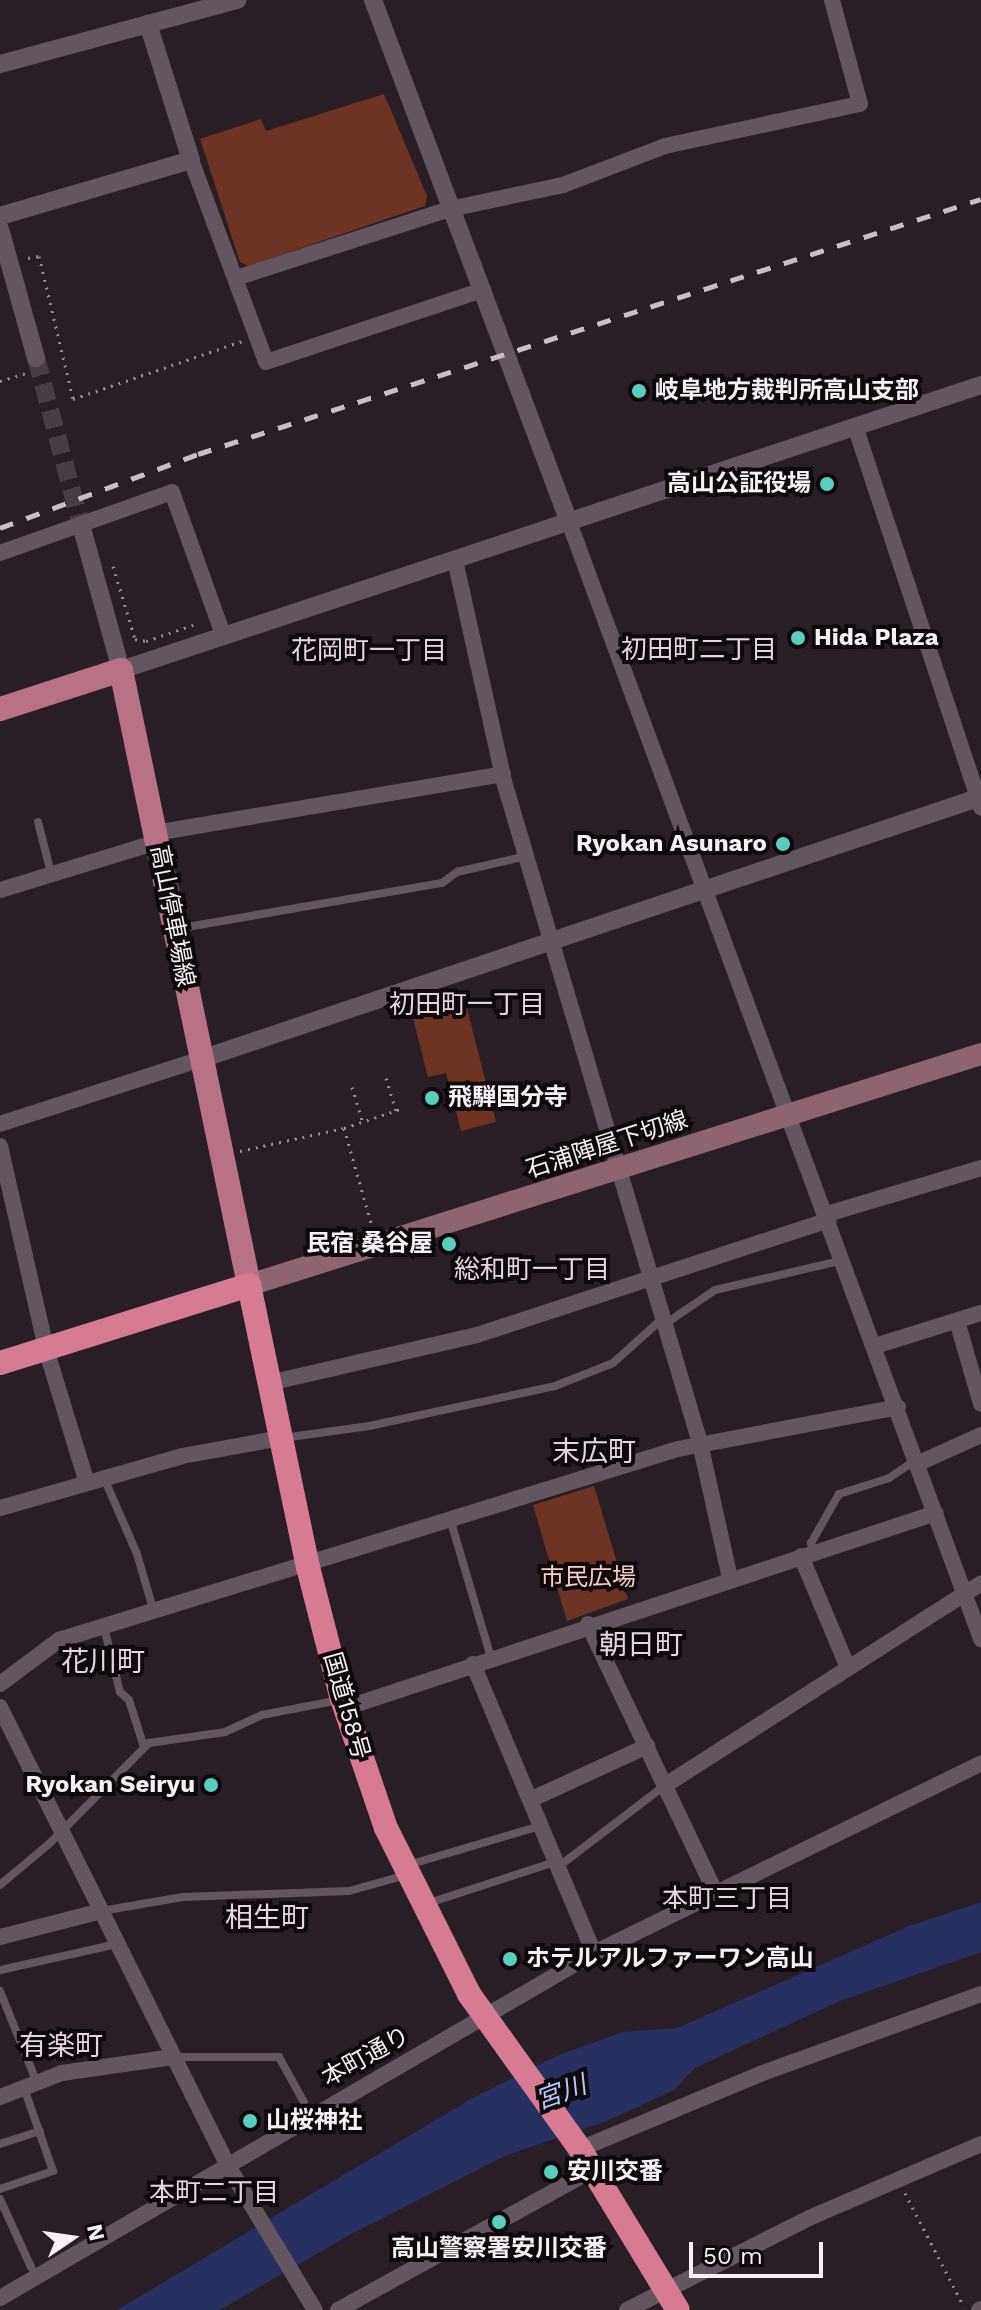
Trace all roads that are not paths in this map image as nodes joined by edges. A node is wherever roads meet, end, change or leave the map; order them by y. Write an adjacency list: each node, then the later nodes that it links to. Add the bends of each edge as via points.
1 (238, 0): 4 (street)
2 (373, 0): 7 (street)
3 (832, 0): 7 (street, via 860,104 665,146 563,185)
4 (148, 24): 5 (street); 6 (street)
5 (0, 64)
6 (191, 160): 8 (street); 10 (street, via 199,169)
7 (450, 209): 10 (street); 11 (street)
8 (0, 216)
9 (0, 229): 12 (street)
10 (236, 278): 11 (street, via 266,362)
11 (483, 290): 15 (street)
12 (36, 358)
13 (981, 385): 14 (street)
14 (855, 426): 15 (street); 23 (street)
15 (569, 522): 18 (street); 29 (street)
16 (83, 532): 20 (street)
17 (0, 553): 19 (street, via 172,492)
18 (455, 560): 19 (street); 22 (street)
19 (224, 637): 20 (street)
20 (121, 670): 21 (main road); 25 (main road, 高山停車場線)
21 (0, 709)
22 (503, 774): 25 (street); 26 (street)
23 (980, 801): 29 (street)
24 (38, 822): 27 (lane)
25 (156, 837): 27 (street); 33 (main road, 高山停車場線)
26 (528, 856): 30 (lane, via 457,872 442,883); 31 (street)
27 (51, 873): 28 (street)
28 (0, 890)
29 (709, 890): 31 (street); 34 (street)
30 (187, 927)
31 (554, 943): 33 (street); 37 (street)
32 (981, 1054): 34 (main road, 石浦陣屋下切線)
33 (201, 1059): 35 (street); 42 (main road, 高山停車場線)
34 (790, 1114): 37 (main road, 石浦陣屋下切線); 39 (street)
35 (0, 1124)
36 (0, 1146): 47 (street)
37 (619, 1168): 41 (street); 42 (main road, 石浦陣屋下切線)
38 (981, 1168): 39 (street)
39 (828, 1217): 40 (street); 41 (street)
40 (845, 1260): 44 (lane, via 715,1290); 46 (street)
41 (652, 1276): 44 (street); 49 (street, via 477,1335)
42 (249, 1285): 47 (highway); 49 (highway, 国道158号)
43 (981, 1313): 45 (street)
44 (664, 1320): 53 (lane, via 613,1363 555,1386 369,1426); 54 (street)
45 (957, 1321): 46 (street); 50 (street)
46 (875, 1346): 51 (street)
47 (46, 1349): 48 (highway); 57 (street)
48 (0, 1363)
49 (269, 1383): 53 (highway, 国道158号)
50 (981, 1404)
51 (898, 1407): 54 (street); 55 (street)
52 (981, 1435): 55 (street)
53 (281, 1438): 56 (street, via 182,1456); 62 (highway, 国道158号)
54 (700, 1443): 60 (street); 63 (street)
55 (918, 1462): 59 (street); 61 (lane, via 839,1494)
56 (104, 1478): 57 (street); 66 (lane, via 137,1554)
57 (87, 1483): 58 (street)
58 (0, 1508)
59 (936, 1513): 61 (street); 65 (street)
60 (451, 1522): 62 (street); 70 (lane)
61 (807, 1554): 63 (street); 72 (street)
62 (308, 1567): 66 (street); 74 (highway, 国道158号)
63 (730, 1578): 67 (street)
64 (981, 1583): 65 (street)
65 (964, 1590): 69 (street); 72 (street)
66 (154, 1613): 68 (street)
67 (588, 1624): 70 (street); 76 (street)
68 (104, 1627): 73 (street, via 59,1640); 77 (lane, via 120,1692 129,1700)
69 (981, 1639)
70 (491, 1658): 71 (street)
71 (473, 1664): 74 (street); 80 (street)
72 (848, 1668): 79 (street)
73 (0, 1684)
74 (344, 1704): 77 (lane, via 262,1715 225,1732); 84 (highway, 国道158号)
75 (0, 1707): 82 (street)
76 (647, 1746): 79 (street); 80 (street)
77 (144, 1747): 82 (lane)
78 (981, 1763): 86 (street, 本町通り)
79 (664, 1786): 83 (lane); 86 (street)
80 (532, 1799): 81 (street)
81 (541, 1826): 83 (street); 84 (lane)
82 (61, 1831): 85 (lane); 88 (street)
83 (557, 1864): 87 (lane); 91 (street)
84 (411, 1869): 88 (lane, via 349,1891 183,1897); 95 (highway, 国道158号, via 469,1994)
85 (0, 1885)
86 (716, 1893): 91 (street, 本町通り)
87 (435, 1901)
88 (101, 1911): 89 (street); 90 (street)
89 (0, 1937)
90 (117, 1944): 92 (lane); 96 (street)
91 (594, 1953): 95 (street, 本町通り)
92 (0, 1970)
93 (0, 1991): 97 (lane)
94 (981, 1994): 102 (street)
95 (487, 2017): 99 (street, 本町通り); 102 (highway, 国道158号)
96 (173, 2057): 97 (street, via 62,2073); 99 (lane, via 279,2057); 104 (street)
97 (30, 2086): 98 (street); 100 (lane)
98 (0, 2097)
99 (311, 2115): 104 (street, 本町通り)
100 (40, 2131): 101 (lane); 106 (lane, via 53,2171)
101 (0, 2144)
102 (576, 2144): 105 (highway, 国道158号)
103 (981, 2144): 109 (street)
104 (228, 2166): 110 (street, 本町通り); 111 (street)
105 (593, 2170): 109 (highway, 国道158号); 112 (street)
106 (0, 2189)
107 (0, 2199): 108 (lane)
108 (31, 2267)
109 (664, 2288): 113 (street); 114 (highway, 国道158号)
110 (0, 2298)
111 (315, 2310)
112 (338, 2310)
113 (627, 2310)
114 (678, 2310)

